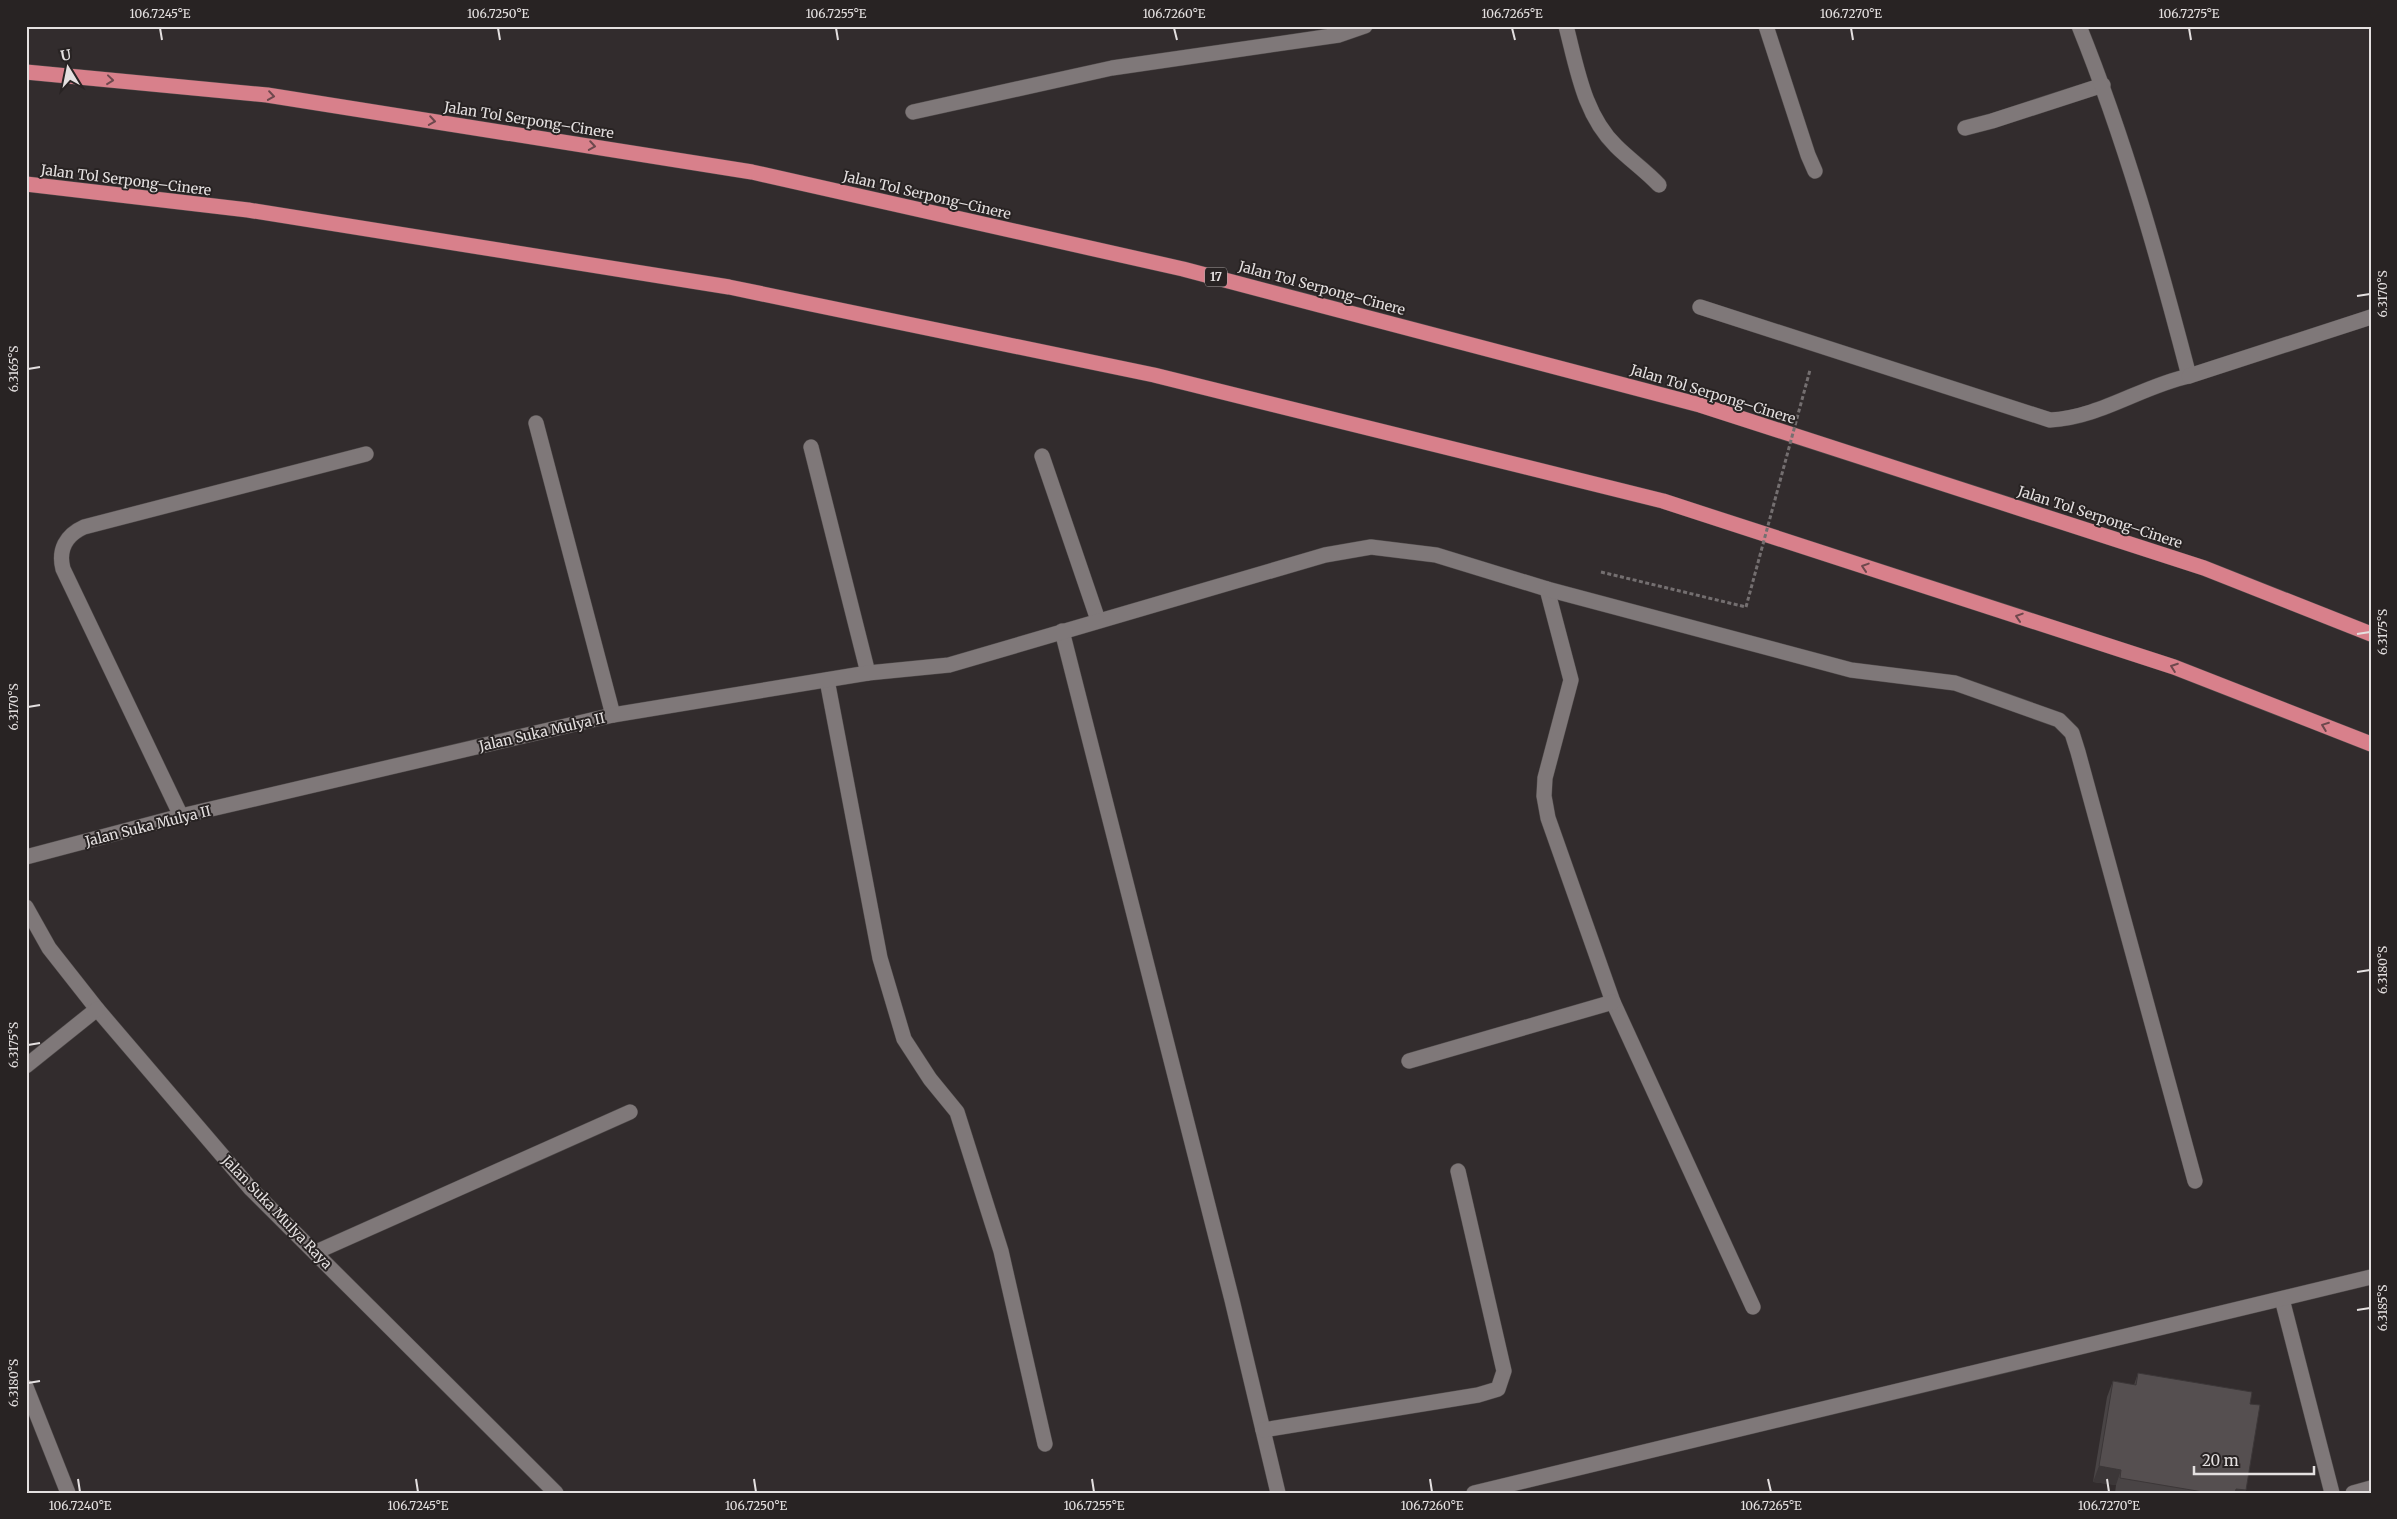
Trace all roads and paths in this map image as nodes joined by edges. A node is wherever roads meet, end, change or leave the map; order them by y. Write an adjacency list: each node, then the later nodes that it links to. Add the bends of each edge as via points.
1 (1366, 26): 7 (street, via 1339,35 1112,68)
2 (1566, 26): 11 (street, via 1583,93 1600,123 1615,145)
3 (1766, 26): 9 (street)
4 (2079, 26): 6 (street)
5 (26, 72): 24 (highway, Jalan Tol Serpong–Cinere / 17, one-way to 24, via 267,95 752,172 1183,269 1700,405 2204,568)
6 (2103, 85): 8 (street); 15 (street, via 2149,226)
7 (913, 112)
8 (1965, 128)
9 (1815, 172)
10 (26, 184): 28 (highway, Jalan Tol Serpong–Cinere, one-way to 10, via 2174,667 1663,501 1154,374 729,287 248,210)
11 (1659, 186)
12 (1700, 307): 15 (street, via 2050,420 2073,417 2168,380)
13 (2371, 317): 15 (street)
14 (1810, 370): 21 (path, bridge)
15 (2189, 376)
16 (536, 423): 27 (street)
17 (811, 447): 25 (street)
18 (366, 454): 29 (street, via 84,527 62,547 63,569)
19 (1042, 456): 22 (street)
20 (1547, 589): 22 (street, Jalan Suka Mulya II, via 1436,555 1371,547 1325,555); 32 (street, via 1571,680 1545,778 1544,796 1548,818); 38 (street, Jalan Suka Mulya II, via 1851,670 1955,683 2059,720 2072,733 2078,752)
21 (1746, 608)
22 (1098, 620): 23 (street, Jalan Suka Mulya II)
23 (1062, 632): 25 (street, Jalan Suka Mulya II, via 949,665); 44 (street)
24 (2371, 634)
25 (868, 673): 26 (street, Jalan Suka Mulya II)
26 (827, 680): 27 (street, Jalan Suka Mulya II); 45 (street, via 880,958 904,1039 957,1112 1001,1250)
27 (613, 715): 29 (street, Jalan Suka Mulya II)
28 (2371, 744)
29 (181, 816): 30 (street, Jalan Suka Mulya II)
30 (26, 857)
31 (26, 907): 33 (street, Jalan Suka Mulya Raya, via 49,948)
32 (1613, 1002): 34 (street); 42 (street)
33 (97, 1009): 35 (street); 39 (street, Jalan Suka Mulya Raya, via 251,1189)
34 (1409, 1061)
35 (26, 1066)
36 (630, 1112): 39 (street)
37 (1458, 1171): 44 (street, via 1504,1371 1498,1389)
38 (2195, 1180)
39 (316, 1252): 48 (street, Jalan Suka Mulya Raya)
40 (2371, 1277): 41 (street)
41 (2282, 1299): 50 (street); 51 (street)
42 (1753, 1307)
43 (26, 1387): 47 (street)
44 (1263, 1430): 49 (street)
45 (1045, 1444)
46 (2371, 1488): 52 (street)
47 (68, 1493)
48 (556, 1493)
49 (1278, 1493)
50 (1474, 1493)
51 (2332, 1493)
52 (2353, 1493)

